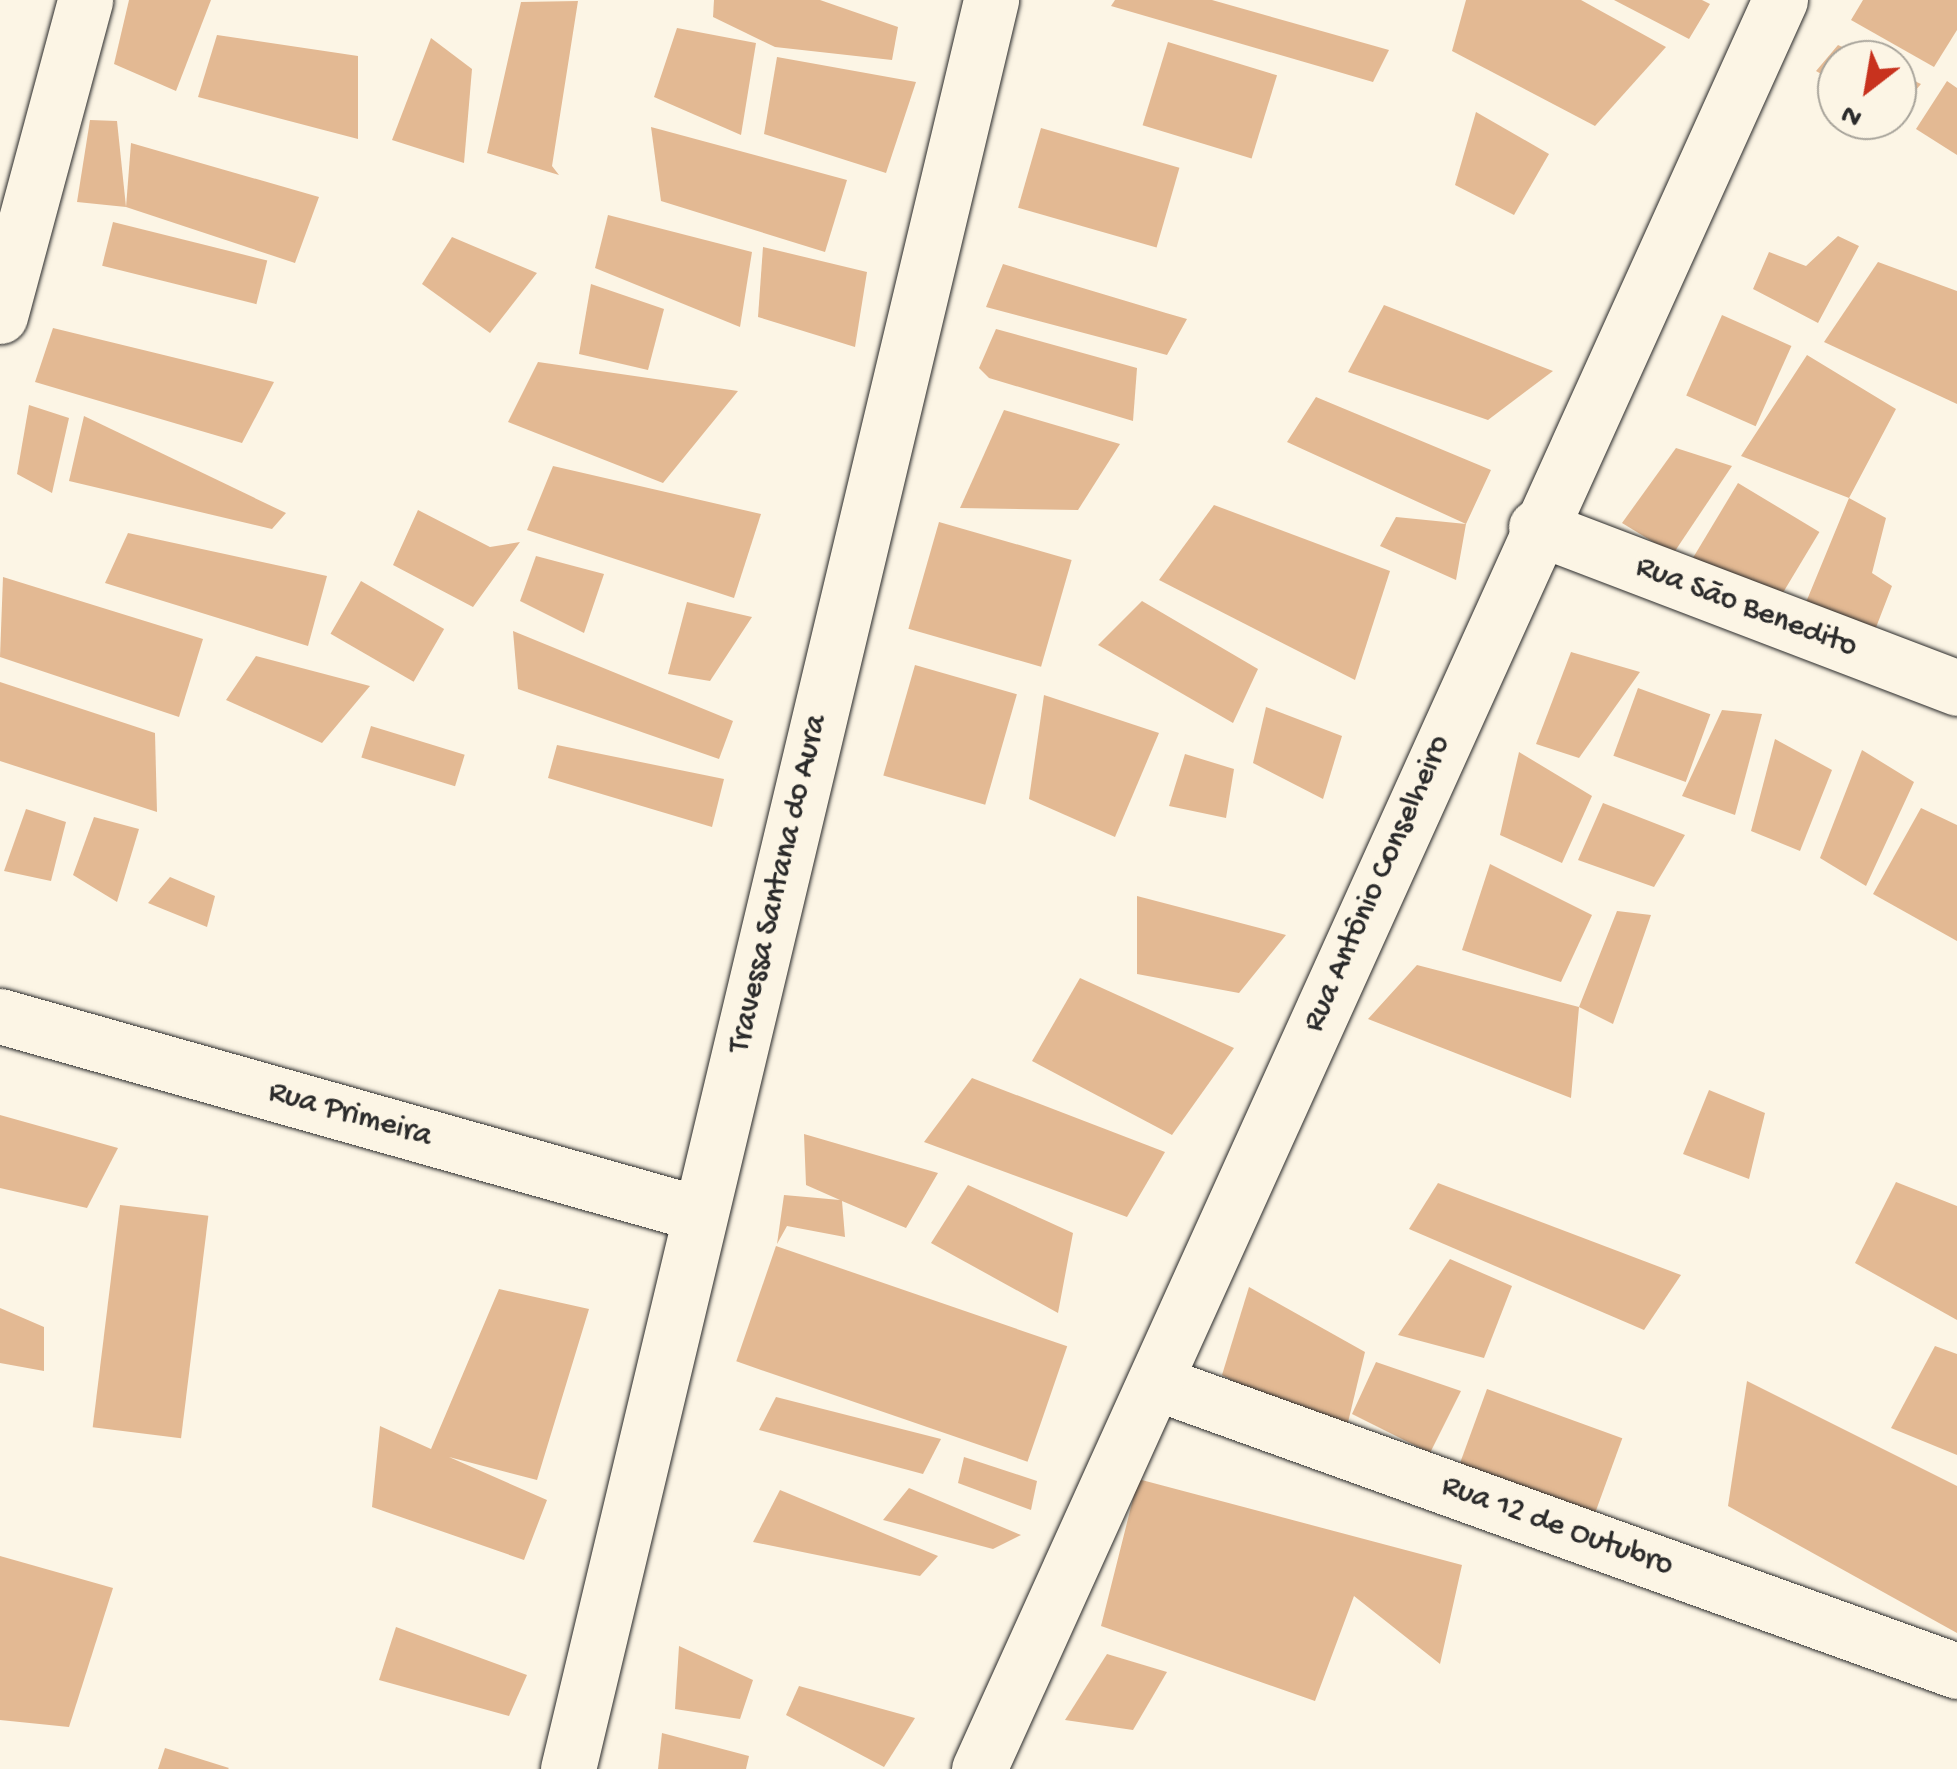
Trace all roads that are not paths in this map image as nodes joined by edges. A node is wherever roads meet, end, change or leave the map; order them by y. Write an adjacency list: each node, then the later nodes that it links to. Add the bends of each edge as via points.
1 (86, 0): 4 (street)
2 (991, 0): 8 (street, Travessa Santana do Aura)
3 (1780, 0): 5 (street, Rua Antônio Conselheiro)
4 (0, 316)
5 (1536, 527): 6 (street, Rua São Benedito); 9 (street, Rua Antônio Conselheiro)
6 (1957, 688)
7 (0, 1016): 8 (street, Rua Primeira)
8 (700, 1214): 11 (street, Travessa Santana do Aura)
9 (1156, 1383): 10 (street, Rua 12 de Outubro); 12 (street, Rua Antônio Conselheiro)
10 (1957, 1672)
11 (568, 1769)
12 (979, 1769)

